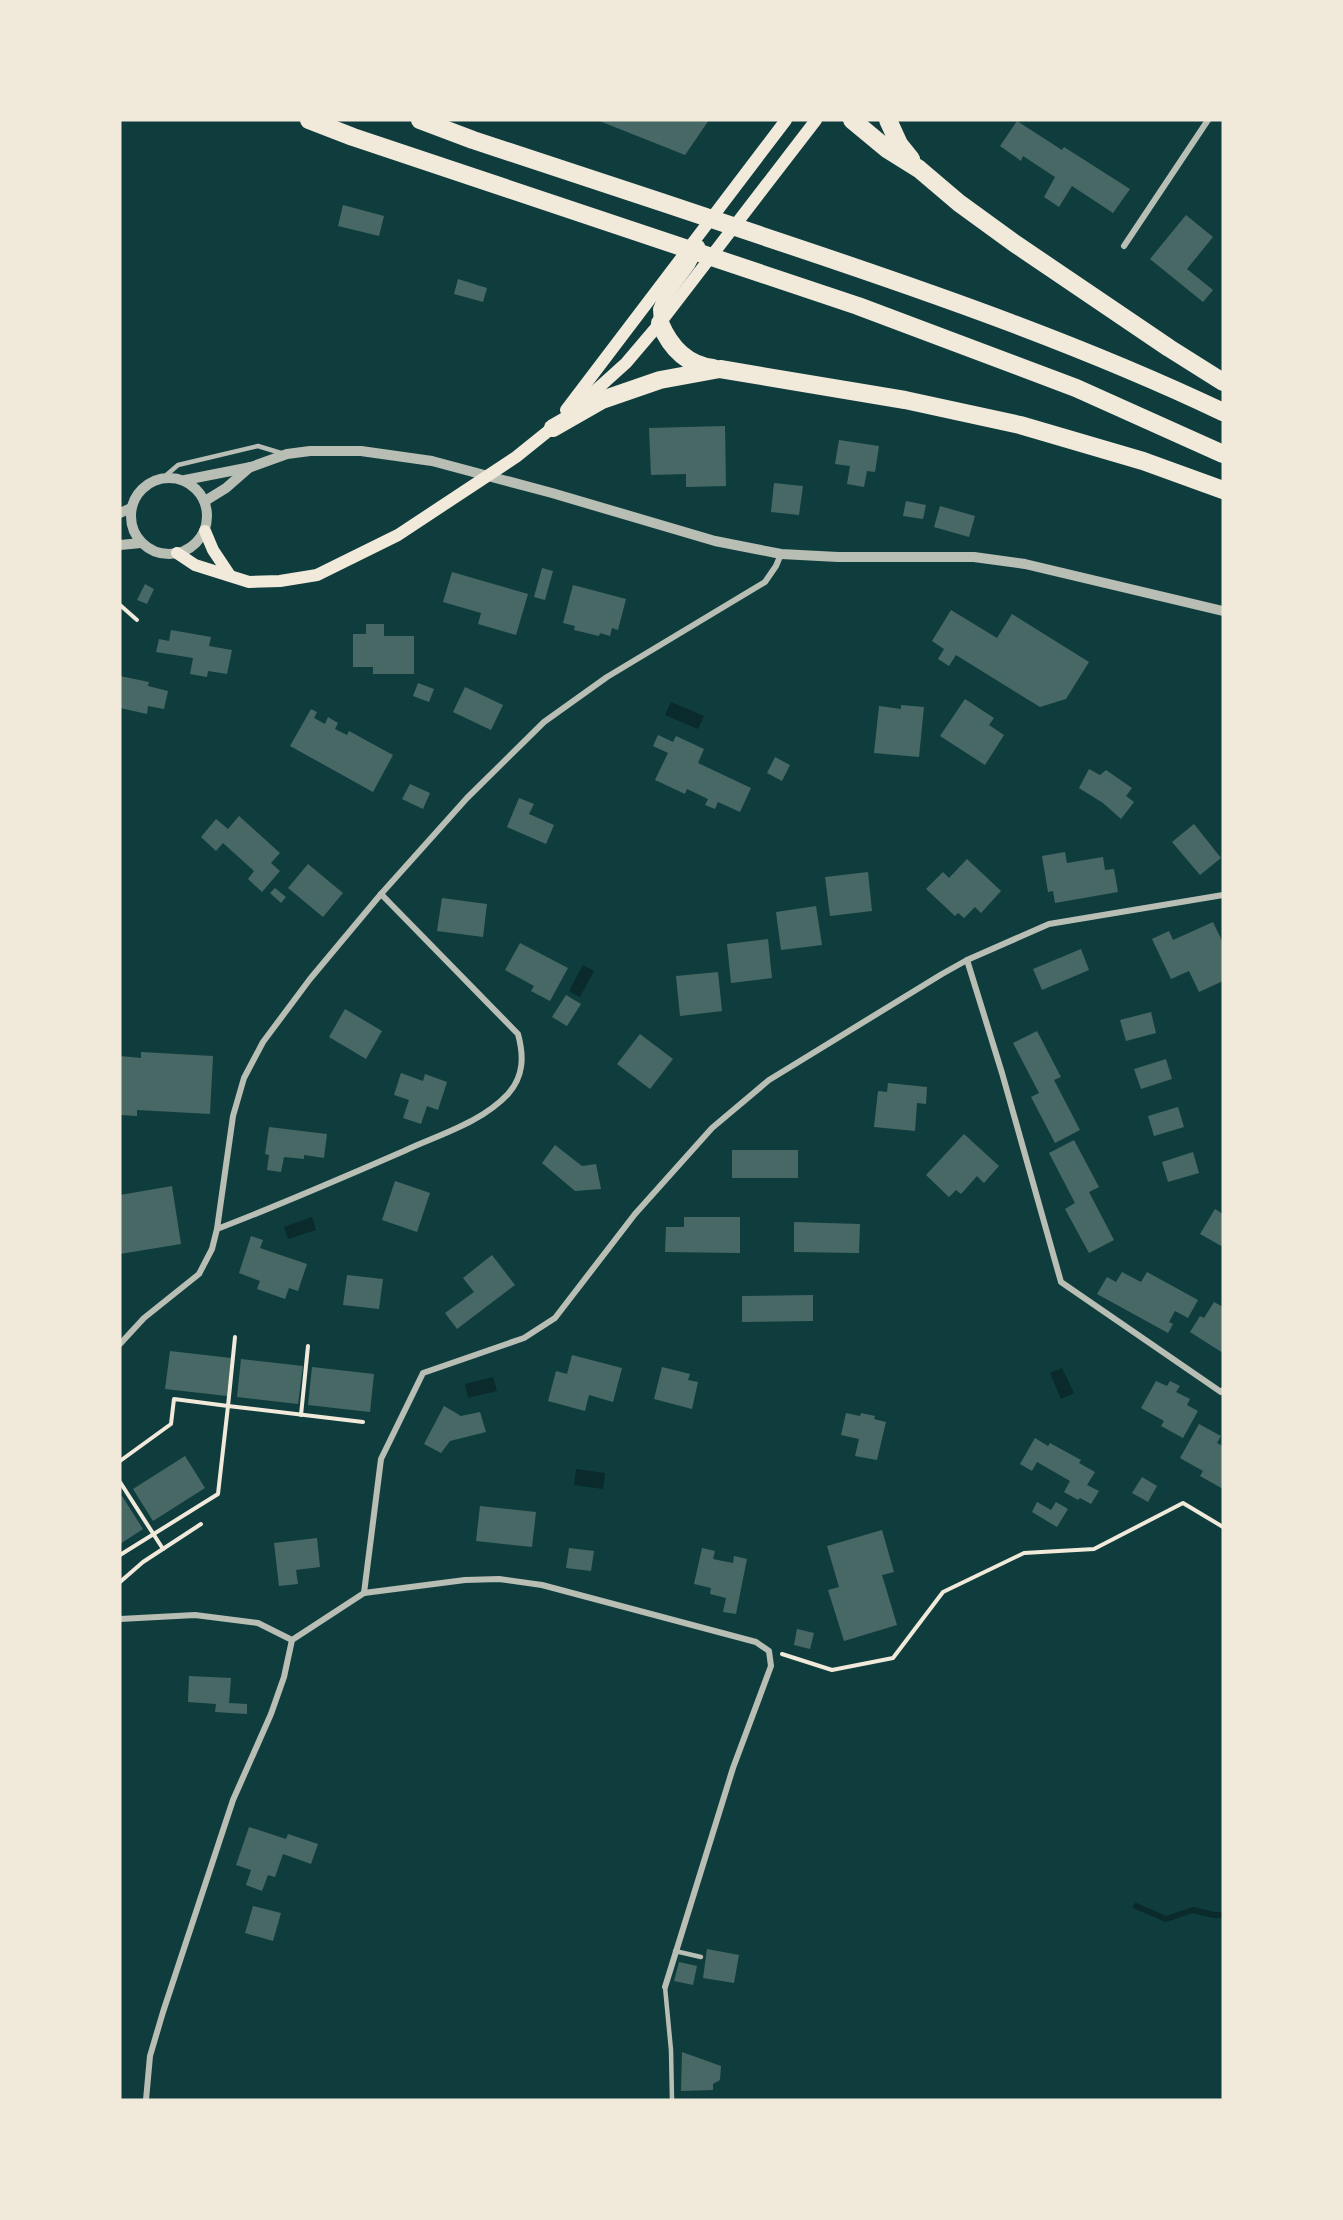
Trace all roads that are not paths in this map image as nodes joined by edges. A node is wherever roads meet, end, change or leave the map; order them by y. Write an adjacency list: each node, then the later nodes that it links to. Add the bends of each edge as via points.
1 (309, 120): 17 (highway, via 971,347 1076,388)
2 (420, 120): 14 (highway, via 946,299 1122,366)
3 (786, 120): 10 (main road, via 706,226)
4 (816, 120): 10 (main road, via 765,186)
5 (852, 120): 8 (highway)
6 (888, 120): 8 (highway, via 899,144)
7 (1208, 120): 9 (street)
8 (919, 169): 13 (highway, via 1014,243)
9 (1124, 246)
10 (662, 302): 11 (main road); 15 (main road)
11 (660, 323): 12 (highway, via 683,356); 15 (main road, via 626,363)
12 (720, 369): 15 (highway, via 660,380 602,400); 21 (highway, via 975,414 1078,441)
13 (1223, 382)
14 (1223, 412)
15 (553, 428): 30 (main road, via 516,457 398,534 317,575 249,582)
16 (287, 454): 18 (street); 19 (lane, via 258,446 178,465); 29 (street, via 361,451 432,462 715,540)
17 (1223, 454)
18 (251, 466): 20 (street); 22 (street)
19 (163, 478): 20 (street); 23 (street, via 142,488)
20 (185, 480): 22 (street)
21 (1223, 490)
22 (205, 501): 25 (street)
23 (131, 508): 24 (street); 26 (street, via 134,532)
24 (120, 513)
25 (205, 531): 28 (street, via 198,542); 30 (main road)
26 (141, 543): 27 (street); 28 (street, via 158,553)
27 (120, 545)
28 (177, 554): 30 (main road, via 195,565)
29 (781, 554): 31 (street, via 974,557 1015,562); 32 (street, via 765,582 607,677 544,722 467,798)
30 (229, 574)
31 (1223, 611)
32 (381, 894): 35 (street, via 263,1042 244,1078 233,1116); 35 (street, via 518,1034 523,1053 521,1071 508,1094 479,1117)
33 (1223, 895): 34 (street, via 1049,924)
34 (967, 960): 37 (street, via 1061,1282); 38 (street, via 769,1080 712,1128 635,1215 555,1317 524,1338 423,1373 381,1459)
35 (217, 1230): 36 (street, via 199,1274 144,1318)
36 (120, 1344)
37 (1223, 1390)
38 (364, 1593): 40 (street); 41 (street, via 465,1580 542,1585 756,1642 769,1651 771,1666 733,1768)
39 (120, 1619): 40 (street, via 195,1615 258,1623)
40 (292, 1640): 44 (street, via 284,1677 233,1800 163,2012 150,2056)
41 (675, 1951): 42 (lane); 43 (street)
42 (701, 1957)
43 (665, 1987): 45 (lane)
44 (146, 2100)
45 (672, 2100)

